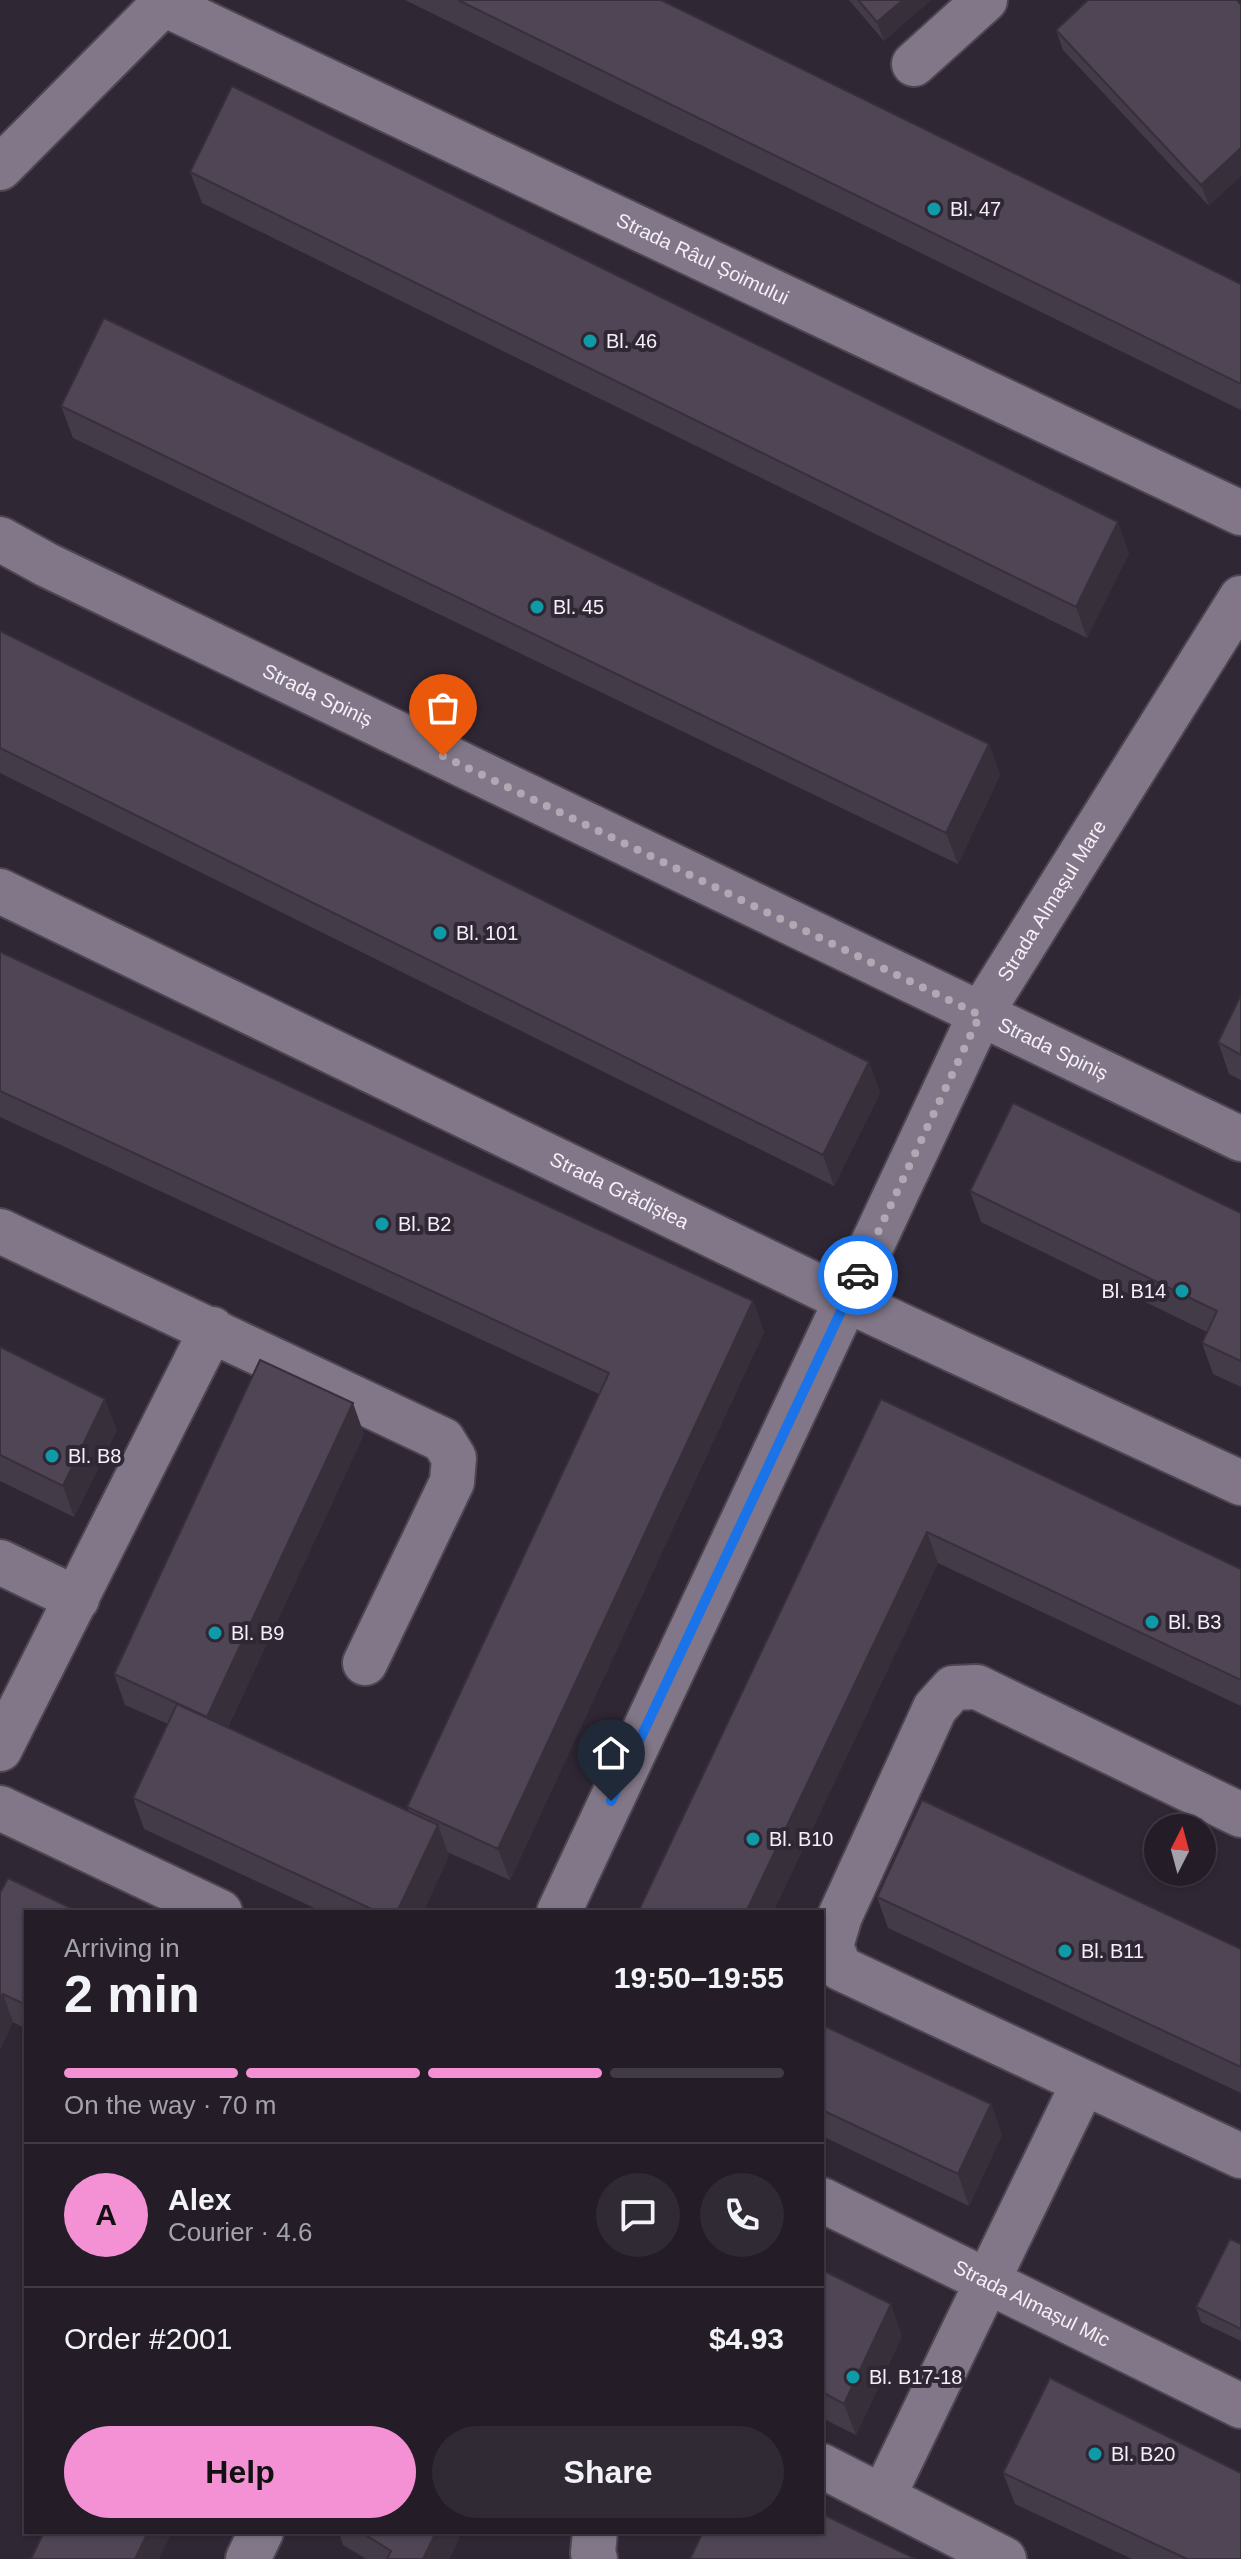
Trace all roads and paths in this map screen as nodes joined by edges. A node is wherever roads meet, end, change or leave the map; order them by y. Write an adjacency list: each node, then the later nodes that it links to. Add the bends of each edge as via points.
1 (985, 0): 3 (street)
2 (166, 2): 4 (street, Strada Râul Șoimului); 5 (street, Strada Râul Șoimului)
3 (914, 64)
4 (0, 168)
5 (1241, 513)
6 (0, 539): 9 (street, Strada Spiniș)
7 (1241, 598): 9 (street, Strada Almașul Mare)
8 (0, 891): 12 (street, Strada Grădiștea)
9 (980, 1015): 10 (street, Strada Spiniș); 12 (street, Strada Almașul Mare)
10 (1241, 1139)
11 (0, 1231): 13 (street)
12 (846, 1300): 14 (street, Strada Grădiștea); 22 (street, Strada Almașul Mare)
13 (212, 1329): 16 (street); 17 (street, via 443,1440 454,1458 452,1482)
14 (1241, 1483)
15 (0, 1562): 16 (street)
16 (77, 1599): 18 (street)
17 (365, 1663)
18 (0, 1749)
19 (0, 1808): 21 (street)
20 (1241, 1815): 23 (street, via 977,1687 953,1688 935,1708 831,1946 840,1968)
21 (216, 1910)
22 (560, 1910)
23 (1083, 2084): 24 (street); 26 (street)
24 (1241, 2156)
25 (824, 2201): 26 (street, Strada Almașul Mic)
26 (989, 2281): 27 (street, Strada Almașul Mic); 29 (street)
27 (1241, 2406)
28 (824, 2467): 29 (street)
29 (883, 2497): 34 (street)
30 (260, 2534): 32 (street)
31 (595, 2534): 33 (street)
32 (248, 2559)
33 (595, 2559)
34 (1004, 2559)

